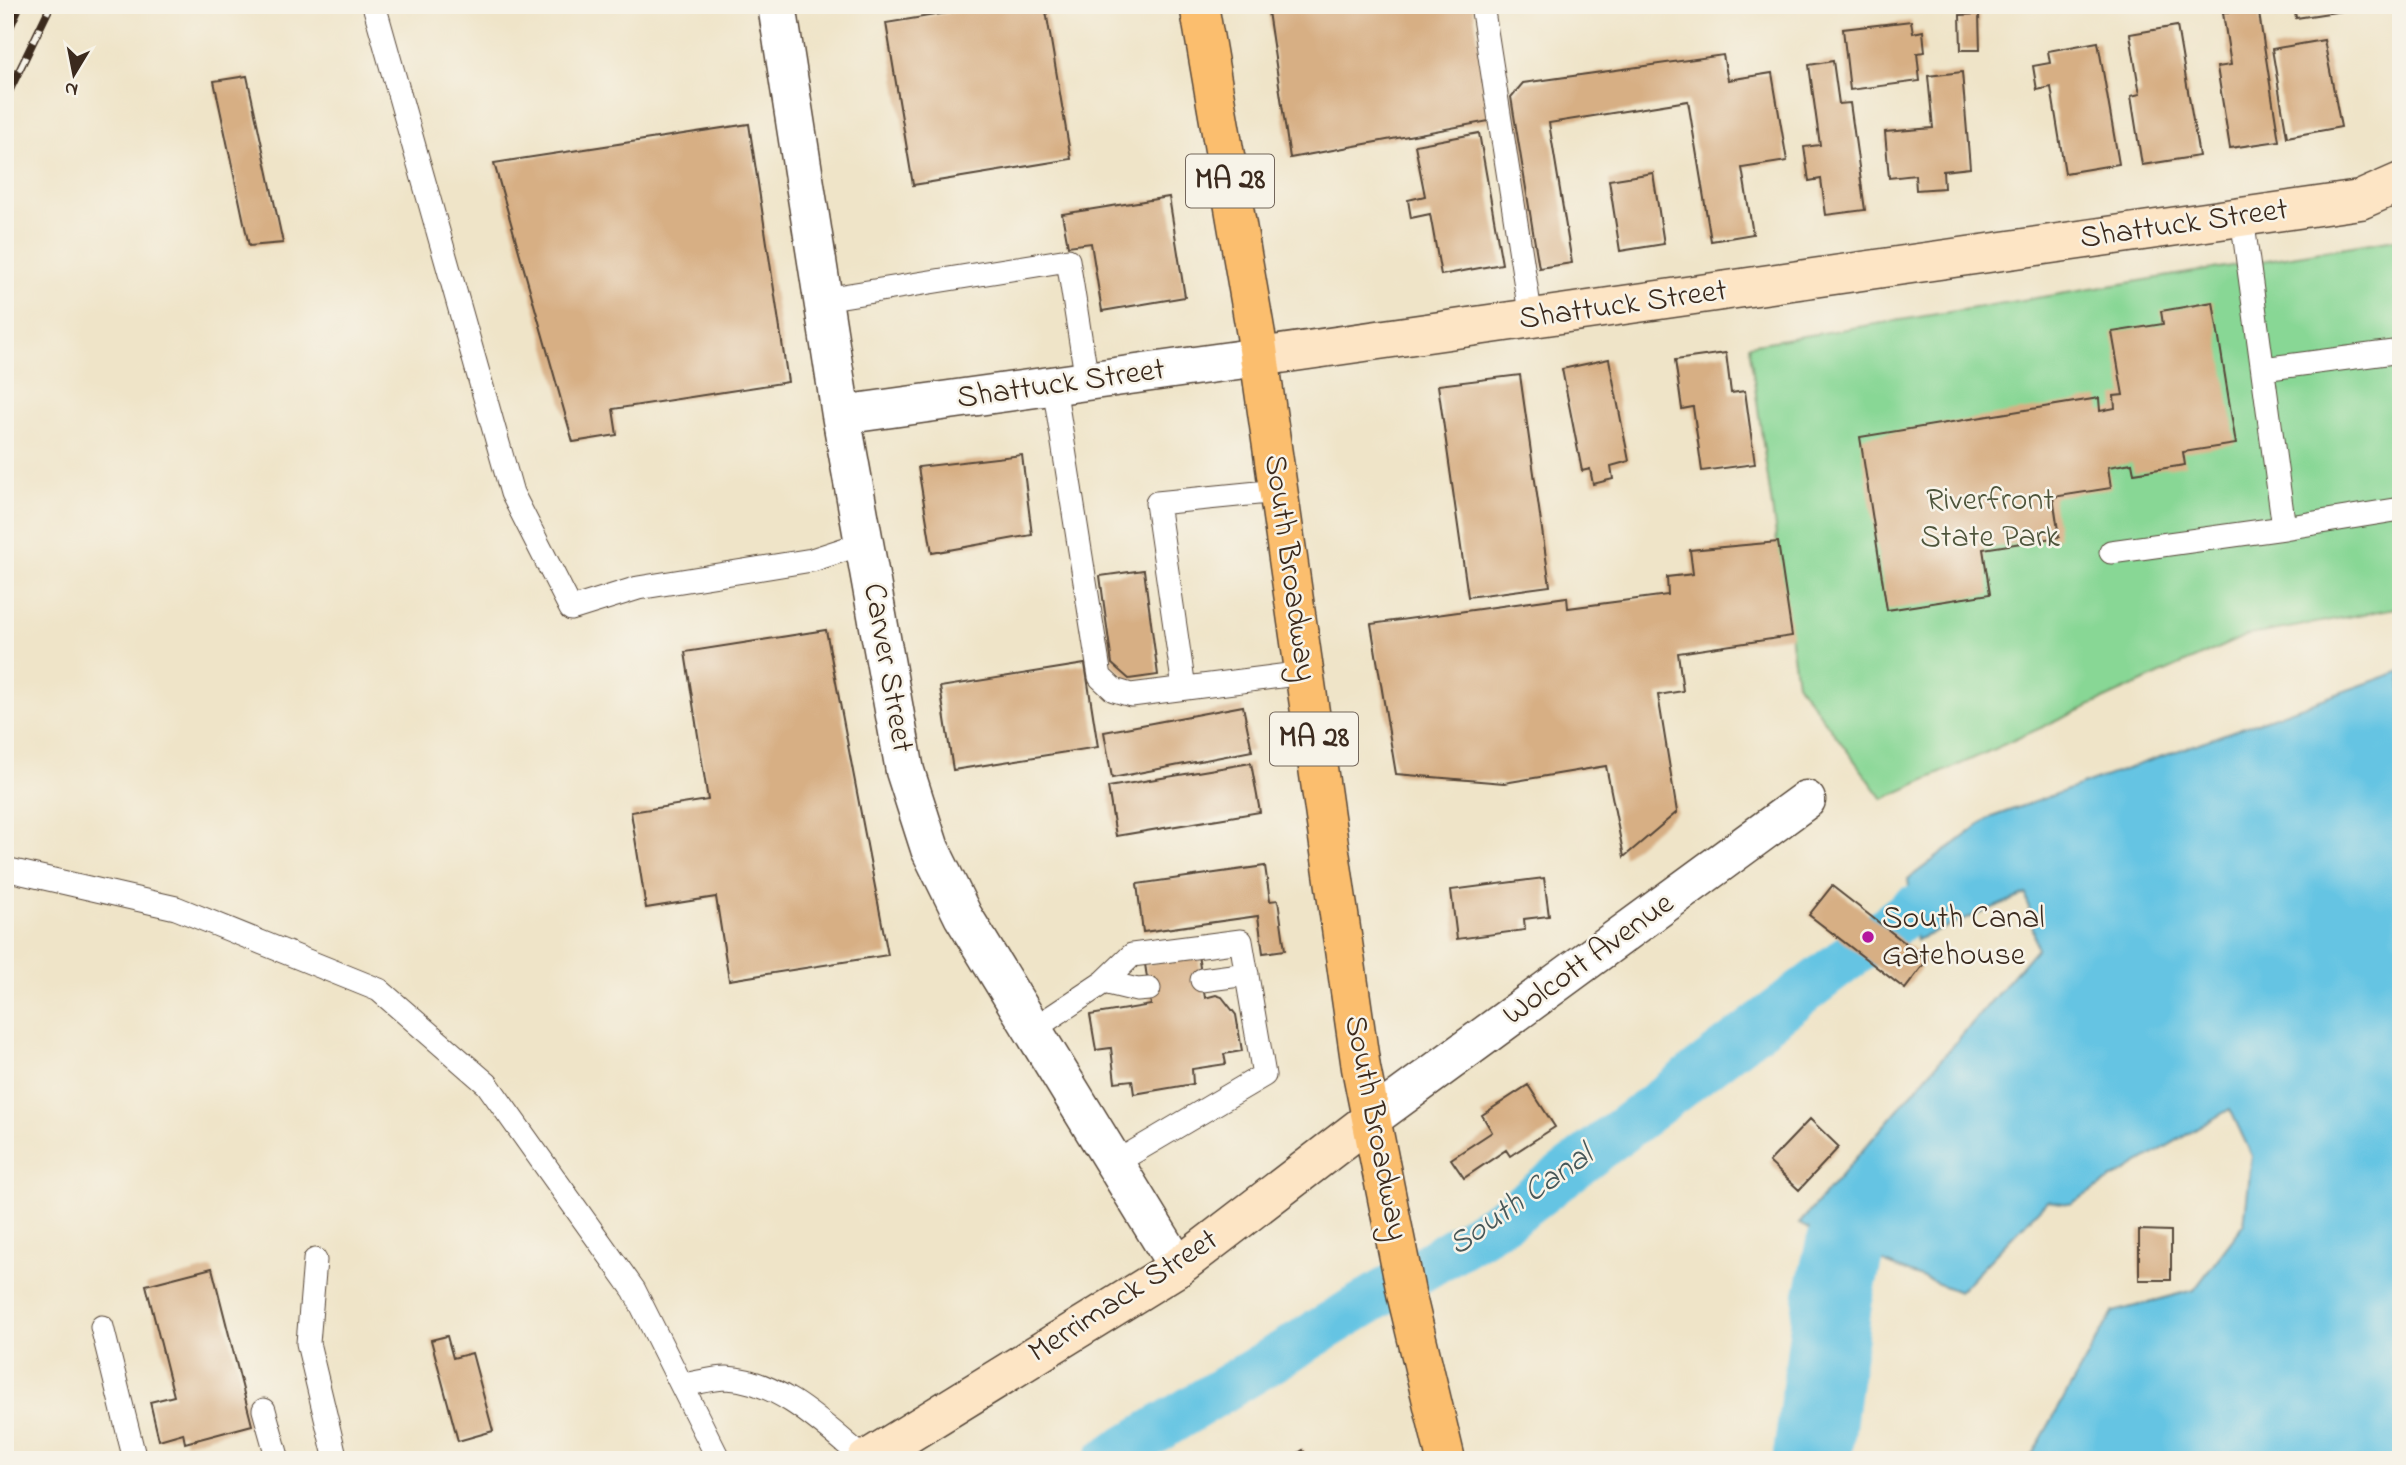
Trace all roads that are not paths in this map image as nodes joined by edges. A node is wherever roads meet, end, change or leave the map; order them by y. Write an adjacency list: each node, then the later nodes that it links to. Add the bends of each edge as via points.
1 (374, 5): 17 (lane, via 512,493 571,609 638,588 812,560)
2 (777, 5): 7 (street, Carver Street)
3 (1199, 5): 10 (main road, South Broadway / MA 28)
4 (1482, 5): 8 (lane)
5 (2401, 182): 6 (main road, Shattuck Street, via 2360,200)
6 (2242, 217): 8 (main road, Shattuck Street); 11 (lane)
7 (824, 299): 12 (lane, via 1068,260); 13 (street, Carver Street)
8 (1531, 319): 10 (main road, Shattuck Street)
9 (2401, 351): 11 (lane)
10 (1259, 357): 12 (street, Shattuck Street); 14 (main road, South Broadway / MA 28)
11 (2263, 369): 16 (lane)
12 (1071, 383): 13 (street, Shattuck Street); 20 (lane, via 1100,677 1114,690 1131,695)
13 (841, 415): 17 (street, Carver Street)
14 (1278, 491): 19 (main road, South Broadway / MA 28); 20 (lane, via 1157,503)
15 (2401, 509): 16 (lane)
16 (2284, 528): 18 (lane)
17 (864, 543): 27 (street, Carver Street, via 905,771 930,849 963,916)
18 (2110, 552)
19 (1304, 673): 20 (lane); 28 (main road, South Broadway / MA 28)
20 (1184, 688)
21 (1806, 800): 28 (street, Wolcott Avenue)
22 (5, 869): 33 (lane, via 176,908 379,990 488,1084 634,1290)
23 (1247, 974): 24 (lane); 25 (lane, via 1241,941 1132,955); 29 (lane, via 1264,1075)
24 (1202, 980)
25 (1104, 982): 26 (lane); 27 (lane)
26 (1149, 989)
27 (1032, 1030): 29 (street, Carver Street)
28 (1371, 1119): 31 (main road, Merrimack Street); 40 (main road, South Broadway / MA 28)
29 (1115, 1163): 31 (street, Carver Street)
30 (315, 1260): 37 (lane, via 308,1343)
31 (1178, 1266): 39 (main road, Merrimack Street)
32 (102, 1327): 35 (lane)
33 (683, 1385): 38 (lane); 39 (lane, via 727,1378 771,1390 813,1416)
34 (264, 1410): 36 (lane)
35 (135, 1460)
36 (278, 1460)
37 (336, 1460)
38 (719, 1460)
39 (866, 1460)
40 (1446, 1460)

